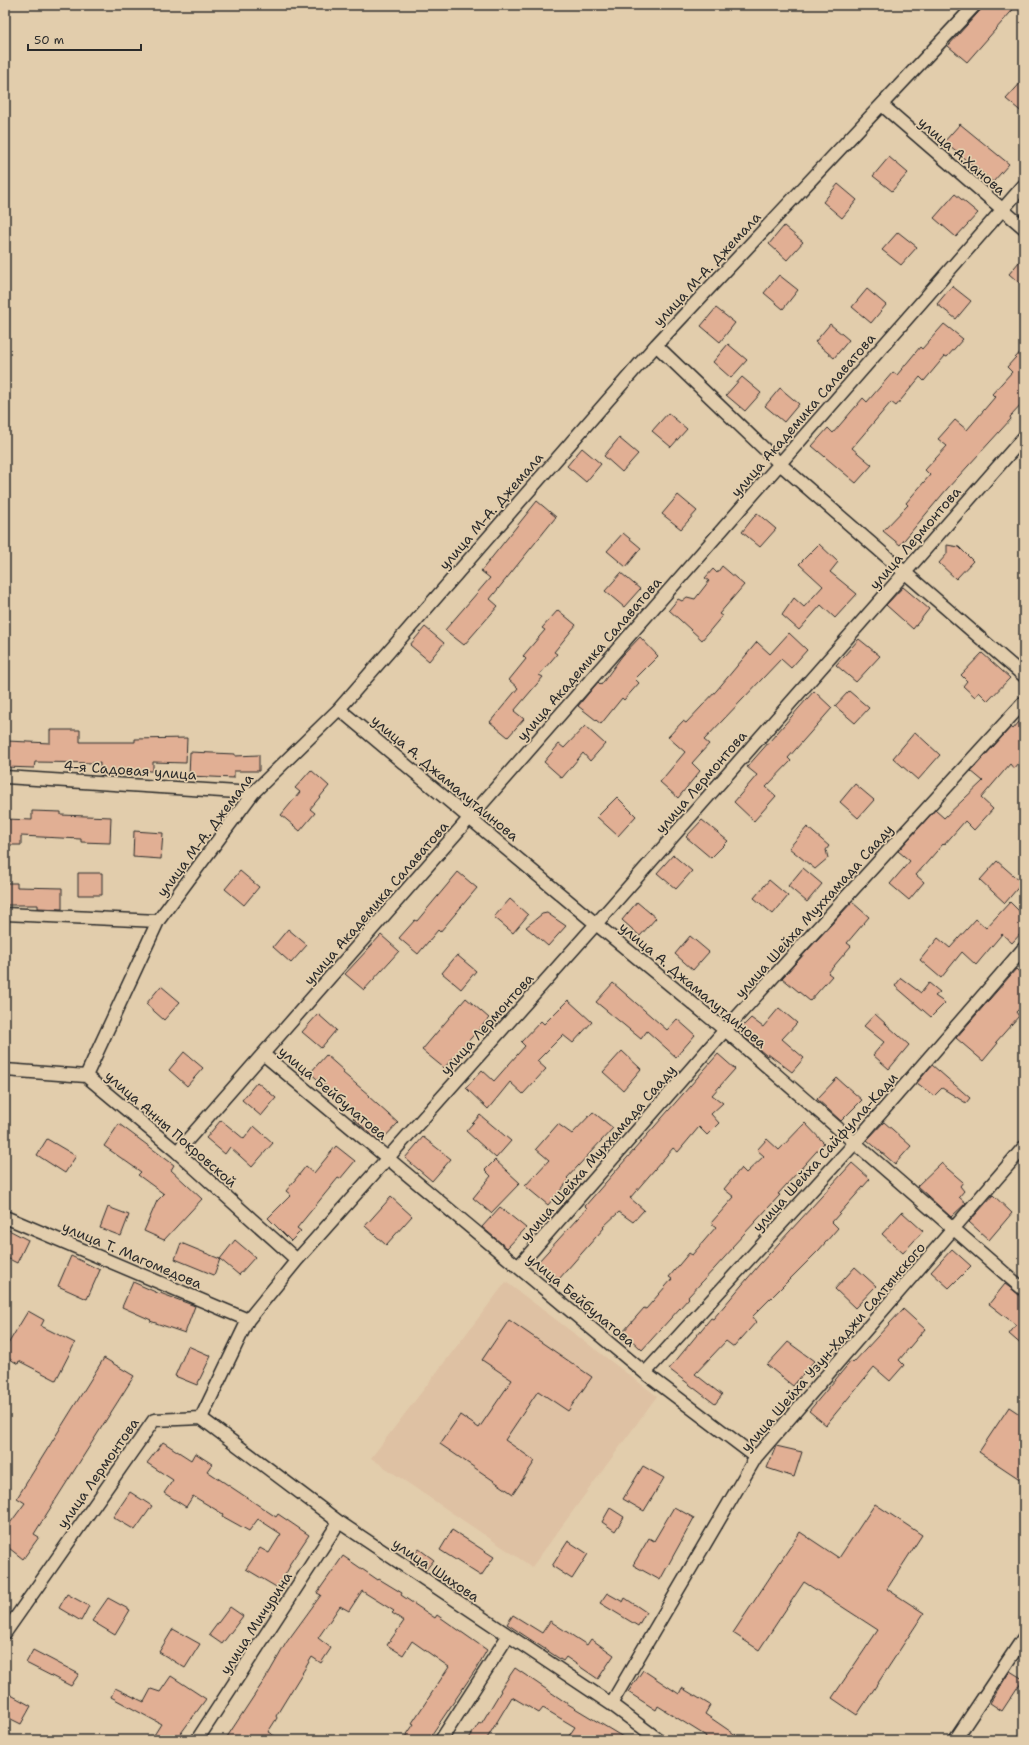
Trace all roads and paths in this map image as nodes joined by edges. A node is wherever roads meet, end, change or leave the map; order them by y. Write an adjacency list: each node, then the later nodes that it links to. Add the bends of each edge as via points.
1 (975, 5): 2 (street, улица М-А. Джемала)
2 (882, 105): 4 (street, улица А.Ханова); 6 (street, улица М-А. Джемала)
3 (1024, 186): 4 (street, улица Академика Салаватова)
4 (1002, 210): 5 (street, улица А.Ханова); 8 (street, улица Академика Салаватова)
5 (1024, 228)
6 (656, 346): 8 (street); 12 (street, улица М-А. Джемала)
7 (1024, 437): 9 (street, улица Лермонтова)
8 (780, 464): 9 (street); 15 (street, улица Академика Салаватова)
9 (905, 572): 10 (street); 18 (street, улица Лермонтова)
10 (1024, 676)
11 (1024, 702): 20 (street, улица Шейха Муххамада Сааду)
12 (339, 709): 14 (street, улица М-А. Джемала); 15 (street, улица А. Джамалутдинова)
13 (5, 777): 14 (street, 4-я Садовая улица)
14 (253, 793): 17 (street, улица М-А. Джемала)
15 (470, 818): 18 (street, улица А. Джамалутдинова); 21 (street, улица Академика Салаватова)
16 (5, 914): 17 (street)
17 (158, 922): 23 (street, улица М-А. Джемала)
18 (596, 924): 20 (street, улица А. Джамалутдинова); 27 (street, улица Лермонтова)
19 (1024, 948): 24 (street, улица Шейха Сайфулла-Кади)
20 (725, 1030): 24 (street, улица А. Джамалутдинова); 31 (street, улица Шейха Муххамада Сааду)
21 (263, 1054): 26 (street, улица Академика Салаватова); 27 (street, улица Бейбулатова)
22 (5, 1070): 23 (street, улица Анны Покровской)
23 (86, 1076): 26 (street, улица Анны Покровской)
24 (854, 1144): 29 (street, улица А. Джамалутдинова); 34 (street, улица Шейха Сайфулла-Кади)
25 (1024, 1147): 29 (street, улица Шейха Узун-Хаджи Салтынского)
26 (177, 1152): 30 (street, улица Анны Покровской)
27 (387, 1158): 30 (street, улица Лермонтова); 31 (street, улица Бейбулатова)
28 (5, 1217): 33 (street, улица Т. Магомедова)
29 (954, 1229): 32 (street, улица А. Джамалутдинова); 36 (street, улица Шейха Узун-Хаджи Салтынского)
30 (297, 1260): 33 (street, улица Лермонтова)
31 (518, 1267): 34 (street, улица Бейбулатова)
32 (1024, 1290)
33 (248, 1320): 35 (street, улица Лермонтова)
34 (645, 1372): 36 (street, улица Бейбулатова)
35 (200, 1418): 37 (street, улица Шихова); 38 (street, улица Лермонтова, via 154,1420)
36 (756, 1457): 41 (street, улица Шейха Узун-Хаджи Салтынского)
37 (339, 1522): 39 (street, улица Шихова); 42 (street, улица Мичурина)
38 (5, 1633)
39 (508, 1636): 41 (street, улица Шихова); 43 (street)
40 (1024, 1636): 45 (street)
41 (611, 1704): 44 (street, улица Шихова)
42 (197, 1740)
43 (441, 1740)
44 (658, 1740)
45 (955, 1740)

